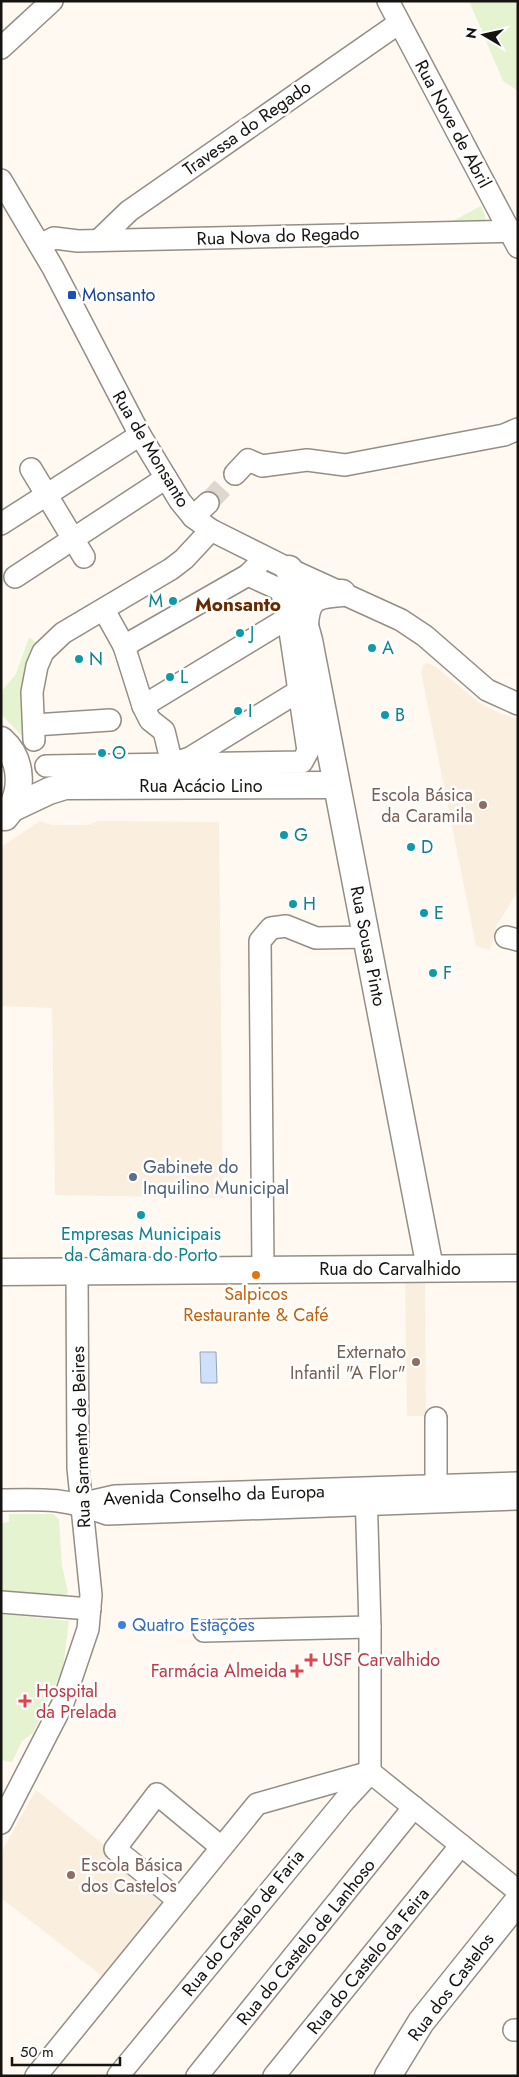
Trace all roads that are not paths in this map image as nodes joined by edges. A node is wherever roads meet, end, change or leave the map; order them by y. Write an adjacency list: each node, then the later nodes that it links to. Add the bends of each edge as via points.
1 (52, 1): 4 (street)
2 (388, 1): 3 (street, Rua Nove de Abril)
3 (399, 23): 6 (street, Rua Nove de Abril); 7 (street, Travessa do Regado, via 129,211)
4 (1, 48)
5 (1, 180): 8 (street, Rua de Monsanto)
6 (515, 236): 7 (street, Rua Nova do Regado)
7 (100, 239): 8 (street, Rua Nova do Regado, via 54,238)
8 (40, 245): 10 (street, Rua de Monsanto)
9 (518, 429): 12 (street, via 504,435 344,465 308,460 262,466 248,460)
10 (140, 435): 13 (street, Rua de Monsanto); 14 (street)
11 (31, 469): 14 (street)
12 (235, 474)
13 (166, 478): 16 (street, Rua de Monsanto, via 200,510); 17 (street)
14 (47, 495): 15 (street); 17 (street)
15 (1, 524)
16 (211, 530): 18 (street, Rua de Monsanto); 23 (street, via 184,559)
17 (78, 548): 21 (street)
18 (265, 557): 19 (street, Rua de Monsanto); 20 (street)
19 (289, 569): 22 (street, Rua de Monsanto); 24 (main road, Rua Sousa Pinto)
20 (248, 575): 24 (street, via 281,590); 26 (street)
21 (15, 576)
22 (342, 594): 24 (main road, Rua Sousa Pinto, via 323,594 310,602); 29 (street, Rua de Monsanto, via 401,620 425,636 488,690)
23 (104, 610): 26 (street); 31 (street, via 63,633 43,652 32,692 34,733)
24 (297, 621): 25 (street); 27 (street); 35 (main road, Rua Sousa Pinto)
25 (244, 645): 27 (street); 30 (street)
26 (124, 646): 30 (street)
27 (292, 648): 28 (street)
28 (299, 691): 33 (street, via 190,758); 33 (street, via 308,751 302,762)
29 (518, 704)
30 (143, 706): 33 (street, via 150,720 164,731)
31 (110, 720)
32 (8, 749): 36 (main road, Rua Acácio Lino, via 36,772); 37 (main road, via 19,773 19,788)
33 (172, 764): 34 (street)
34 (46, 766)
35 (336, 785): 36 (main road, Rua Acácio Lino); 38 (main road, Rua Sousa Pinto)
36 (65, 786): 37 (main road, Rua Acácio Lino)
37 (7, 814)
38 (367, 937): 39 (main road, Rua Sousa Pinto); 41 (street, via 316,938 286,926 271,928 260,941)
39 (430, 1268): 40 (main road, Rua do Carvalhido); 41 (main road, Rua do Carvalhido)
40 (518, 1268)
41 (263, 1269): 42 (main road, Rua do Carvalhido)
42 (77, 1271): 43 (main road, Rua do Carvalhido); 50 (street, Rua Sarmento de Beires)
43 (1, 1272)
44 (436, 1418): 46 (street)
45 (518, 1483): 46 (street, Avenida Conselho da Europa)
46 (436, 1486): 47 (street, Avenida Conselho da Europa)
47 (366, 1497): 48 (street, Avenida Conselho da Europa); 50 (street, Avenida Conselho da Europa, via 107,1514); 53 (street)
48 (518, 1499)
49 (1, 1500): 50 (street, Avenida Conselho da Europa, via 56,1499)
50 (80, 1504): 52 (street, Rua Sarmento de Beires)
51 (1, 1602): 52 (street)
52 (90, 1609): 57 (street, Rua Sarmento de Beires, via 88,1629 63,1703)
53 (370, 1627): 54 (street); 55 (street)
54 (204, 1631)
55 (370, 1772): 56 (street); 59 (street, via 257,1804); 64 (street, Rua do Castelo de Faria)
56 (414, 1807): 58 (street); 65 (street, Rua do Castelo de Lanhoso)
57 (1, 1823)
58 (461, 1845): 60 (street); 66 (street, Rua do Castelo da Feira)
59 (221, 1847): 61 (street); 61 (street, via 156,1794 115,1848)
60 (518, 1891)
61 (178, 1900): 63 (street)
62 (518, 1901): 67 (main road, Rua dos Castelos, via 421,2022)
63 (36, 2076)
64 (118, 2076)
65 (197, 2076)
66 (274, 2076)
67 (388, 2076)

